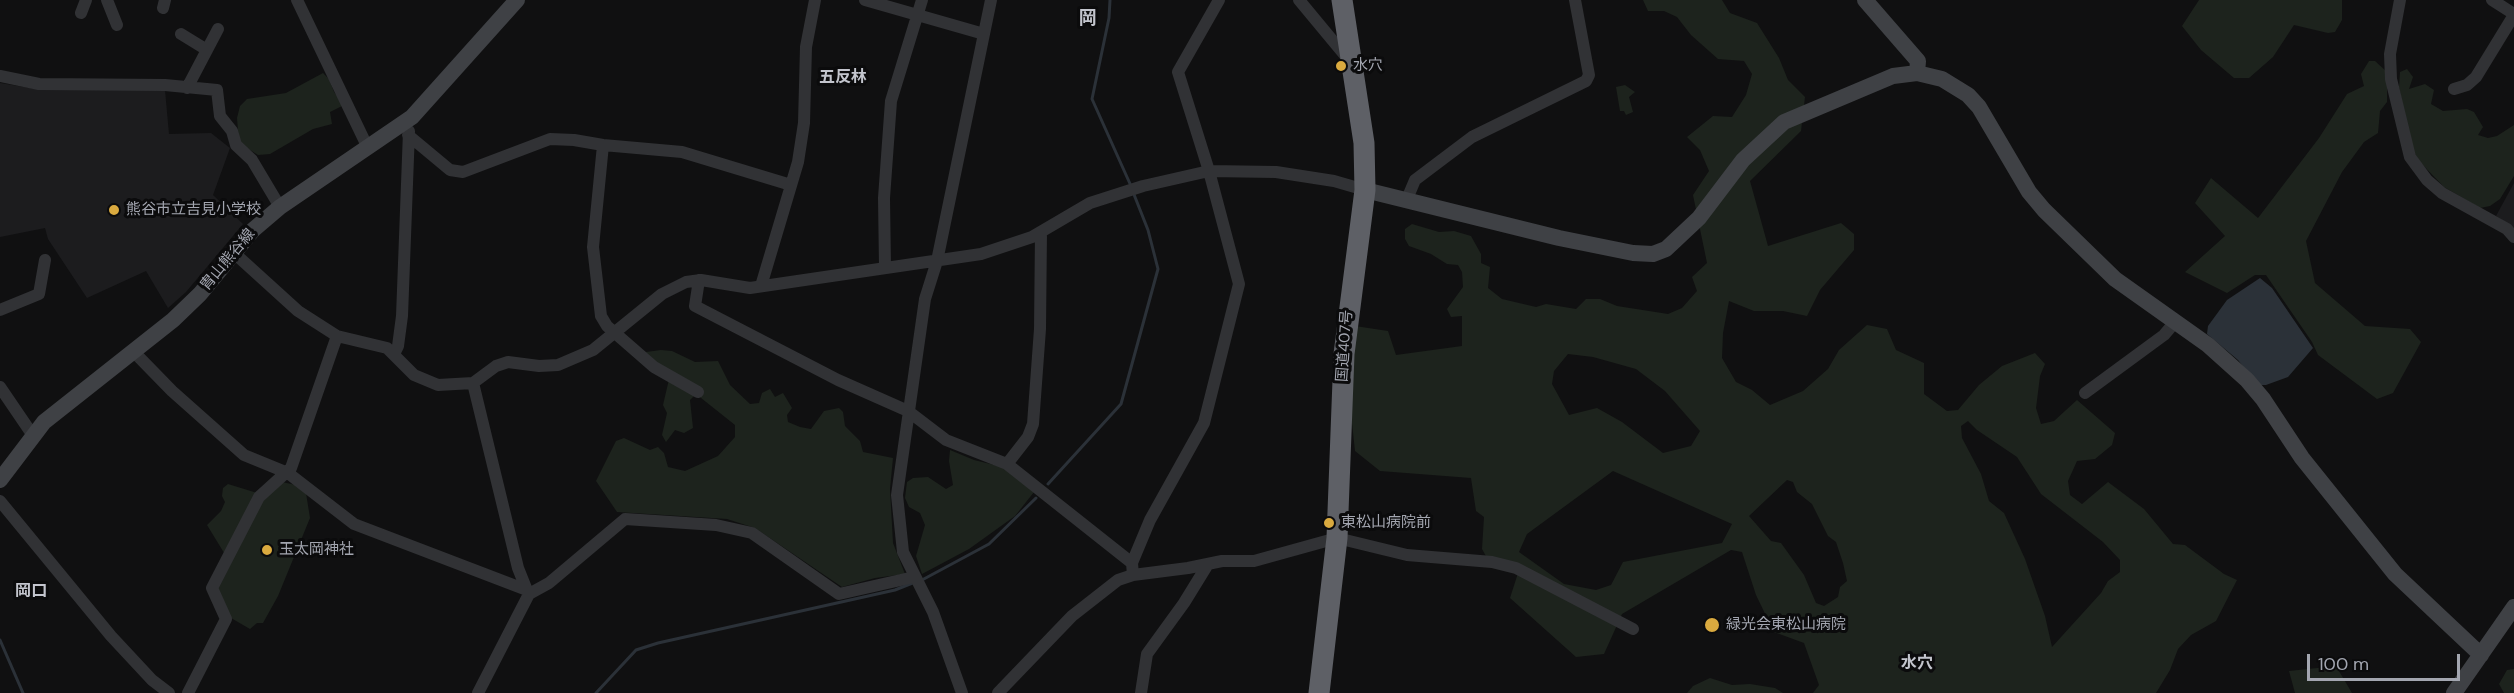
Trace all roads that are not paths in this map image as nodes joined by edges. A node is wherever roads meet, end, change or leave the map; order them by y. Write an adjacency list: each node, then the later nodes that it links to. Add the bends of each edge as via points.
1 (86, 0): 16 (street)
2 (104, 0): 19 (street)
3 (297, 0): 32 (street)
4 (517, 0): 29 (street, 胄山熊谷線)
5 (815, 0): 34 (street, via 806,47 804,123)
6 (864, 0): 18 (street)
7 (922, 0): 18 (street)
8 (992, 0): 22 (street)
9 (1219, 0): 33 (street, via 1178,72)
10 (1299, 0): 24 (street)
11 (1342, 0): 24 (highway, 国道407号)
12 (1575, 0): 36 (street, via 1589,75 1586,81 1472,137 1415,180)
13 (1865, 0): 25 (street, via 1918,62)
14 (2400, 0): 39 (street, via 2390,54 2391,79 2410,157 2442,193 2507,229)
15 (2492, 0): 17 (street)
16 (81, 13)
17 (2514, 15): 28 (street, via 2476,77)
18 (918, 16): 22 (street); 43 (street, via 890,112 884,198)
19 (117, 25)
20 (218, 29): 23 (street)
21 (181, 34): 23 (street)
22 (984, 34): 42 (street)
23 (207, 50): 27 (street)
24 (1353, 64): 35 (highway, 国道407号, via 1364,143)
25 (1917, 73): 36 (street, via 1877,82 1779,125 1743,160 1699,218 1671,245 1653,254 1559,238); 47 (street, via 1942,79 1968,95 2044,210 2115,279)
26 (0, 76): 27 (street, via 39,84)
27 (187, 88): 37 (street, via 217,90 220,116)
28 (2454, 89)
29 (412, 117): 30 (street); 32 (street, 胄山熊谷線)
30 (408, 135): 31 (street, via 450,170 463,172 550,139); 51 (street, via 402,316 399,346)
31 (603, 145): 34 (street, via 689,154); 48 (street, via 593,247 601,316)
32 (368, 148): 37 (street, 胄山熊谷線)
33 (1209, 171): 35 (street, via 1276,172); 38 (street, via 1090,203); 64 (street, via 1239,284 1204,423 1150,520)
34 (791, 184): 45 (street)
35 (1365, 190): 36 (street); 62 (highway, 国道407号, via 1344,354)
36 (1407, 199)
37 (280, 207): 40 (street, 胄山熊谷線)
38 (1041, 232): 42 (street, via 989,252); 58 (street, via 1040,329 1033,424)
39 (2514, 237)
40 (234, 252): 49 (street, via 298,311); 50 (street, 胄山熊谷線, via 189,305)
41 (45, 260): 46 (street, via 39,294)
42 (937, 261): 43 (street); 56 (street, via 926,299)
43 (885, 267): 45 (street)
44 (699, 280): 45 (street); 48 (street, via 674,286); 56 (street, via 695,306 838,380)
45 (760, 286)
46 (0, 310)
47 (2175, 322): 55 (street, via 2164,335); 69 (street, via 2247,380 2302,458 2395,574)
48 (615, 333): 52 (street, via 592,350 558,365 508,362); 54 (street, via 654,367)
49 (337, 336): 51 (street, via 387,348); 60 (street)
50 (133, 351): 57 (street, 胄山熊谷線); 60 (street, via 244,455)
51 (394, 354): 52 (street, via 414,375 438,385)
52 (473, 383): 66 (street)
53 (0, 387): 57 (street)
54 (698, 392)
55 (2085, 393)
56 (908, 411): 58 (street, via 946,440); 65 (street, via 897,495 903,552)
57 (32, 434): 59 (street, 胄山熊谷線)
58 (1007, 464): 64 (street)
59 (2, 470)
60 (288, 473): 66 (street, via 354,524); 71 (street, via 259,497 212,588 226,619)
61 (0, 501): 70 (street, via 111,636)
62 (1337, 538): 63 (street, via 1254,561); 68 (street, via 1407,555 1492,562 1516,568); 76 (highway, 国道407号)
63 (1208, 564): 64 (street); 75 (street, via 1147,654)
64 (1133, 569): 74 (street, via 1072,616)
65 (914, 577): 66 (street, via 839,594 752,533 716,525 625,519 549,583); 73 (street, via 933,612)
66 (527, 591): 72 (street)
67 (2514, 607): 69 (street)
68 (1634, 629)
69 (2481, 654): 77 (street)
70 (169, 693)
71 (188, 693)
72 (478, 693)
73 (962, 693)
74 (998, 693)
75 (1141, 693)
76 (1319, 693)
77 (2454, 693)

